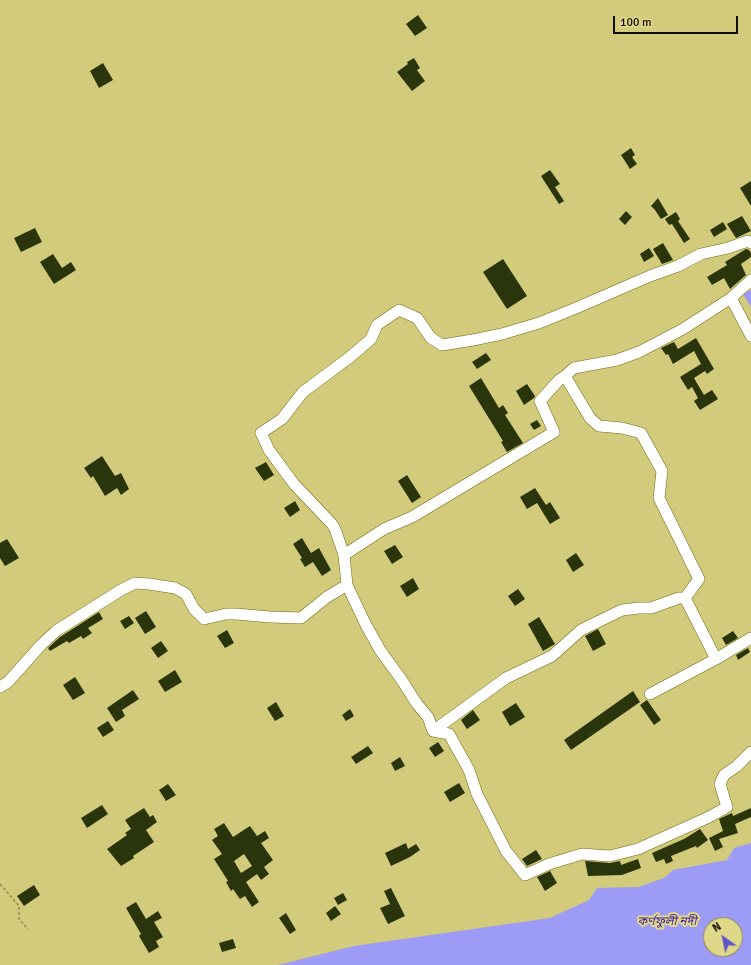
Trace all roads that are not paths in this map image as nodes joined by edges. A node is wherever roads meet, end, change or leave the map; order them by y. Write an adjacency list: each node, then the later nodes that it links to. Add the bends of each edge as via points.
1 (751, 243): 6 (street, via 748,241 701,254 678,266 539,323 502,334 442,345 431,338 417,318 400,310 377,325 371,339 303,392 282,419 261,433 269,450 294,484 332,524)
2 (751, 280): 3 (street)
3 (731, 298): 4 (street); 5 (street, via 683,329 639,352 617,360 574,368)
4 (751, 336)
5 (566, 376): 6 (street, via 540,401 554,432 412,516 384,529); 8 (street, via 590,418 599,426 641,433 662,471 659,498 699,578)
6 (344, 555): 7 (street)
7 (347, 585): 11 (street, via 301,618 226,614 204,619 181,591 149,584 135,584 121,590 56,632 8,682); 13 (street, via 380,650 428,718)
8 (685, 598): 10 (street); 13 (street, via 650,608 622,610 581,630 552,656 506,678)
9 (751, 638): 10 (street)
10 (716, 659): 12 (street)
11 (0, 687)
12 (650, 694)
13 (433, 731): 14 (street, via 449,734 469,770 476,794 506,851 525,875 549,864 582,854 610,856 638,849 709,817 727,806 720,784 724,775)
14 (751, 752)

